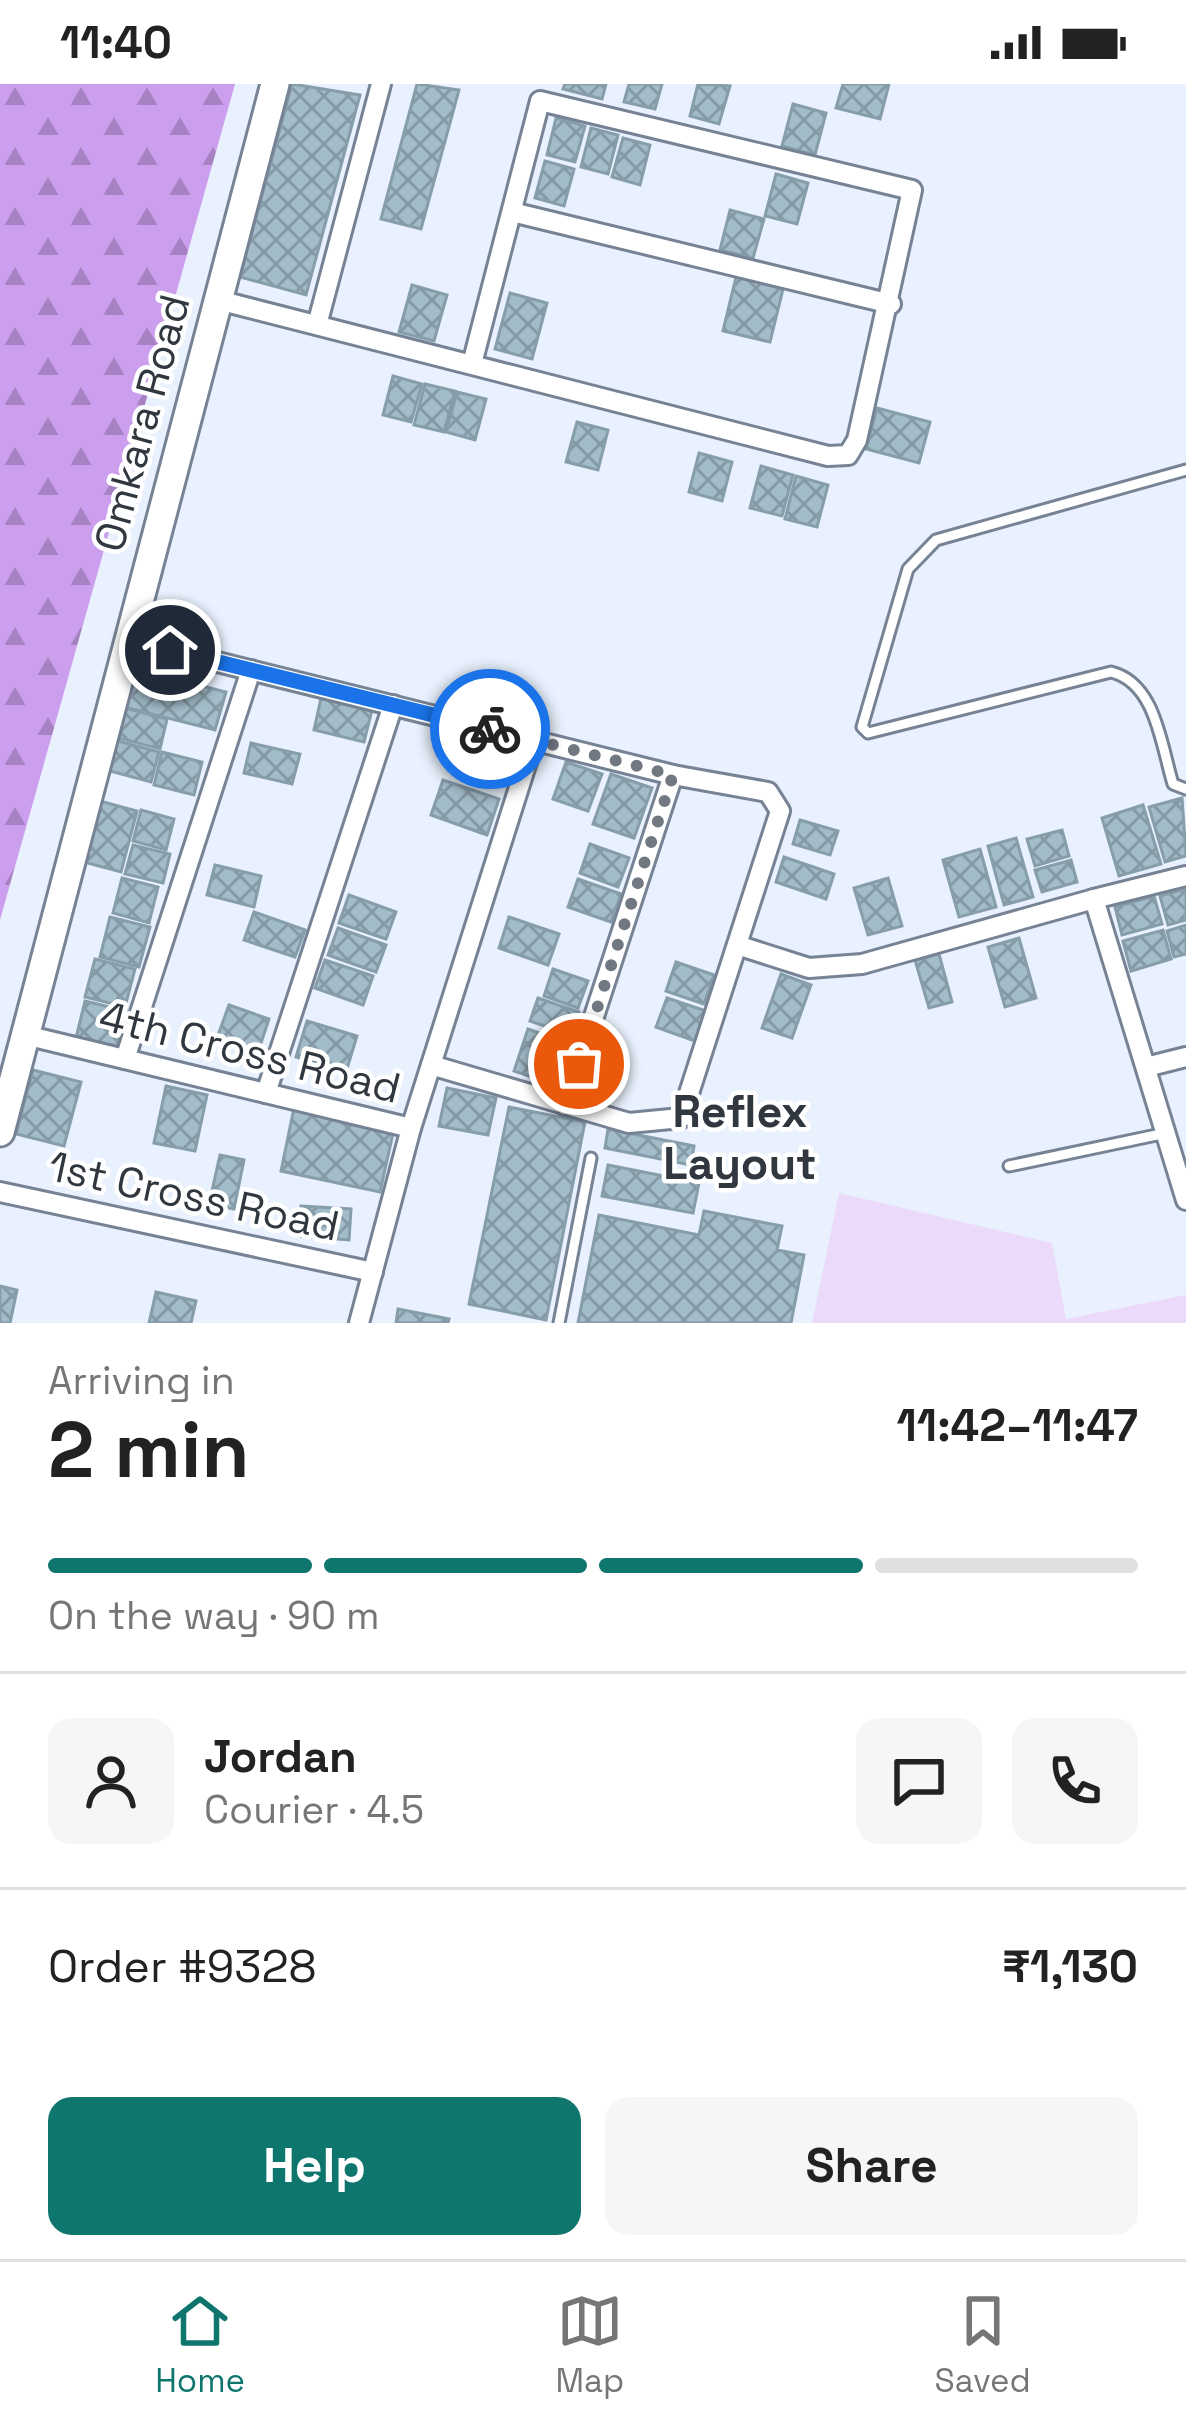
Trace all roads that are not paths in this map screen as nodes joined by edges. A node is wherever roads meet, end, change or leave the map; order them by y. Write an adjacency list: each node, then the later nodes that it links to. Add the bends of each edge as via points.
1 (275, 84): 4 (street, Omkara Road)
2 (381, 84): 6 (street)
3 (512, 212): 5 (street); 5 (street, via 541,101 889,184 912,190); 7 (street)
4 (218, 299): 6 (street); 9 (street, Omkara Road)
5 (891, 304): 7 (street, via 848,455)
6 (317, 325): 7 (street)
7 (472, 364)
8 (1186, 470): 14 (lane, via 936,540 908,569 862,727 868,733 1111,672 1143,689 1173,784)
9 (129, 640): 10 (street); 18 (street, Omkara Road)
10 (251, 670): 11 (street); 20 (street)
11 (393, 705): 12 (street); 23 (street)
12 (534, 740): 13 (street); 21 (street, 4th Cross Road)
13 (673, 775): 17 (street, via 768,793 780,811); 24 (street)
14 (1186, 789)
15 (1186, 876): 16 (street)
16 (1094, 899): 17 (street, via 862,964 809,968); 22 (street)
17 (737, 945): 24 (street, via 681,1118 628,1123)
18 (26, 1035): 20 (street, 4th Cross Road); 26 (street, Omkara Road)
19 (1186, 1057): 22 (street)
20 (125, 1059): 23 (street, 4th Cross Road)
21 (431, 1066): 24 (street); 25 (street, 4th Cross Road)
22 (1146, 1067): 27 (street)
23 (266, 1094): 25 (street, 4th Cross Road)
24 (565, 1105)
25 (411, 1128): 32 (street)
26 (0, 1132)
27 (1166, 1133): 29 (lane); 31 (street)
28 (591, 1158): 34 (lane)
29 (1009, 1166)
30 (0, 1192): 32 (street, 1st Cross Road)
31 (1186, 1200)
32 (373, 1271): 33 (street)
33 (359, 1323)
34 (559, 1323)

